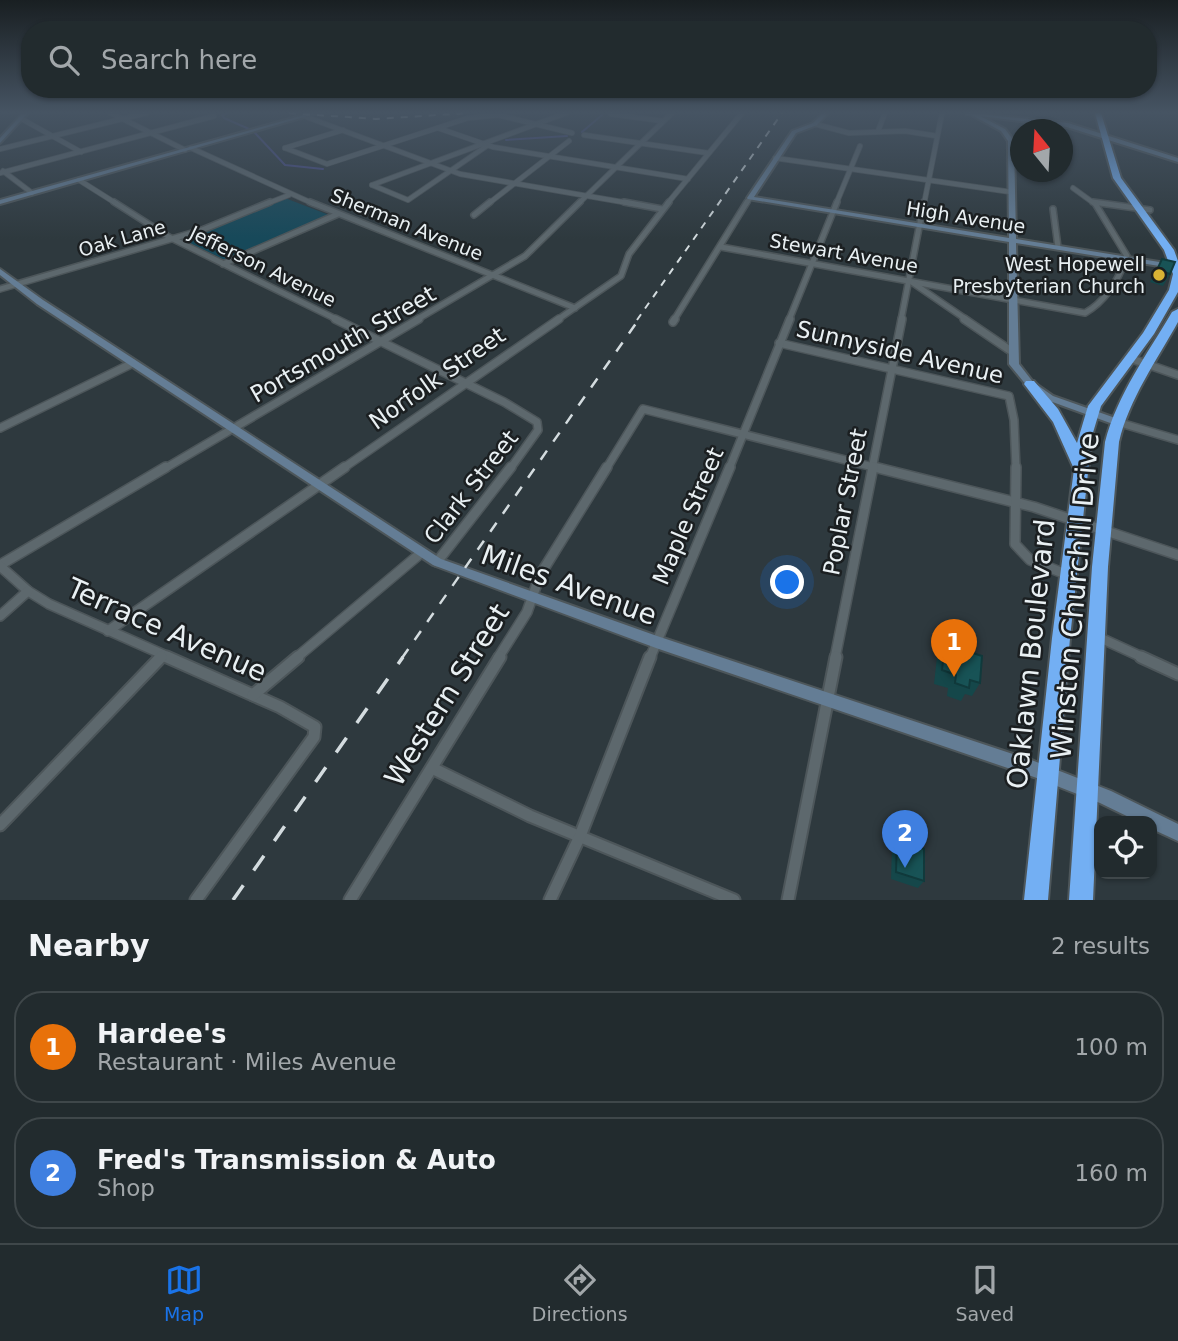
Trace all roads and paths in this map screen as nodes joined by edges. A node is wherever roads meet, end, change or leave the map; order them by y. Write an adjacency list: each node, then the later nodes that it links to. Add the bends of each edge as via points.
1 (69, 155): 25 (street)
2 (167, 155): 27 (street)
3 (201, 155): 33 (street, Sherman Avenue)
4 (302, 155): 5 (street, via 325,164)
5 (354, 155)
6 (408, 155): 21 (street)
7 (453, 155): 21 (street)
8 (471, 155): 24 (street)
9 (539, 155): 19 (street)
10 (552, 155): 19 (street)
11 (628, 155): 22 (street, Portsmouth Street)
12 (706, 155): 26 (street, Norfolk Street)
13 (777, 155): 20 (street)
14 (856, 155): 23 (street, Maple Street)
15 (934, 155): 28 (street, Poplar Street)
16 (1011, 155): 31 (street)
17 (1110, 155): 40 (highway, via 1117,178)
18 (1119, 155): 41 (highway, via 1126,177)
19 (549, 157): 22 (street); 29 (street)
20 (775, 158): 23 (street); 35 (street)
21 (429, 163): 24 (street); 24 (street, via 372,185 408,200)
22 (616, 167): 26 (street); 34 (street, Portsmouth Street)
23 (849, 169): 28 (street); 42 (street, Maple Street)
24 (451, 171): 29 (street)
25 (1, 172): 32 (street)
26 (688, 179): 38 (street, Norfolk Street)
27 (79, 180): 32 (street); 46 (street, Jefferson Avenue)
28 (929, 180): 31 (street); 45 (street, Poplar Street)
29 (516, 183): 34 (street); 44 (street)
30 (1073, 188): 37 (street)
31 (1012, 192): 47 (street)
32 (32, 193): 36 (street)
33 (289, 195): 43 (street, Sherman Avenue); 46 (street, Oak Lane)
34 (587, 196): 38 (street); 56 (street, Portsmouth Street, via 528,253)
35 (750, 198): 42 (street, High Avenue); 48 (street)
36 (0, 202)
37 (1096, 205): 40 (street); 51 (street)
38 (662, 209): 61 (street, Norfolk Street, via 633,246 621,276)
39 (1053, 209): 49 (street)
40 (1139, 209): 41 (street); 54 (highway)
41 (1150, 210): 50 (highway)
42 (834, 211): 45 (street, High Avenue); 53 (street, Maple Street)
43 (338, 214): 52 (street); 56 (street, Sherman Avenue)
44 (474, 215)
45 (918, 225): 47 (street, High Avenue); 57 (street, Poplar Street)
46 (174, 239): 52 (street, Jefferson Avenue); 58 (street, Oak Lane)
47 (1012, 240): 49 (street, High Avenue); 60 (street)
48 (721, 247): 53 (street, Stewart Avenue); 63 (street)
49 (1058, 247): 51 (street, High Avenue)
50 (1178, 247)
51 (1126, 258): 54 (street, High Avenue); 60 (street, Stewart Avenue, via 1123,270 1097,305 1085,313)
52 (223, 264): 64 (street, Jefferson Avenue)
53 (812, 264): 57 (street, Stewart Avenue); 65 (street, Maple Street)
54 (1177, 267): 67 (highway, Winston Churchill Drive, via 1174,290)
55 (0, 271): 58 (street, Miles Avenue)
56 (493, 275): 61 (street, Sherman Avenue); 64 (street, Portsmouth Street)
57 (908, 281): 60 (street, Stewart Avenue); 66 (street); 70 (street, Poplar Street)
58 (15, 284): 59 (street, Oak Lane); 68 (street, Miles Avenue)
59 (0, 289)
60 (1013, 300): 66 (street)
61 (575, 308): 72 (street, Norfolk Street)
62 (1178, 313): 69 (highway, Winston Churchill Drive)
63 (673, 322)
64 (381, 342): 72 (street, Jefferson Avenue); 78 (street, Portsmouth Street)
65 (779, 344): 70 (street, Sunnyside Avenue); 79 (street, Maple Street)
66 (1014, 354): 73 (street, via 1017,369)
67 (1132, 359): 69 (street); 75 (highway, Winston Churchill Drive)
68 (133, 363): 77 (street); 78 (street, Miles Avenue)
69 (1148, 365): 71 (street); 76 (highway, Winston Churchill Drive)
70 (891, 369): 81 (street, Poplar Street); 84 (street, Sunnyside Avenue, via 1012,399)
71 (1178, 375)
72 (465, 384): 74 (street, Jefferson Avenue); 83 (street, Norfolk Street)
73 (1030, 384): 75 (street, via 1062,404); 82 (highway, via 1058,415)
74 (514, 407): 89 (street, Clark Street, via 537,422 538,430)
75 (1091, 414): 76 (street); 82 (highway, Oaklawn Boulevard)
76 (1117, 422): 80 (street); 86 (highway, Winston Churchill Drive, via 1109,458)
77 (0, 428)
78 (232, 429): 83 (street, Miles Avenue); 90 (street, Portsmouth Street)
79 (743, 433): 81 (street); 93 (street, Western Street, via 640,410 540,575); 97 (street, Maple Street)
80 (1178, 440)
81 (872, 465): 84 (street); 101 (street, Poplar Street)
82 (1080, 470): 85 (highway, Oaklawn Boulevard)
83 (318, 486): 87 (street, Miles Avenue); 95 (street, Norfolk Street)
84 (1015, 502): 85 (street); 91 (street, Sunnyside Avenue, via 1018,550 1030,560)
85 (1074, 518): 86 (street); 91 (highway, Oaklawn Boulevard)
86 (1104, 528): 88 (street); 96 (highway, Winston Churchill Drive)
87 (421, 553): 89 (street, Miles Avenue); 100 (street, Clark Street)
88 (1178, 555)
89 (437, 562): 93 (street, Miles Avenue)
90 (0, 566): 92 (street, Terrace Avenue)
91 (1068, 575): 103 (highway, Oaklawn Boulevard)
92 (28, 591): 94 (street); 95 (street, Terrace Avenue)
93 (533, 598): 97 (street, Miles Avenue); 102 (street, Western Street)
94 (0, 615)
95 (108, 631): 98 (street, Terrace Avenue)
96 (1096, 636): 99 (street); 104 (highway, Winston Churchill Drive)
97 (656, 642): 101 (street, Miles Avenue); 107 (street, Maple Street)
98 (163, 655): 100 (street, Terrace Avenue); 105 (street)
99 (1178, 674)
100 (253, 695): 108 (street, Terrace Avenue, via 298,716 316,732)
101 (826, 700): 103 (street, Miles Avenue); 112 (street, Poplar Street)
102 (432, 768): 107 (street); 109 (street, Western Street)
103 (1049, 775): 104 (street, Miles Avenue); 113 (highway, Oaklawn Boulevard)
104 (1087, 790): 106 (street, Miles Avenue); 114 (highway, Winston Churchill Drive)
105 (0, 825)
106 (1178, 833)
107 (580, 836): 110 (street, Maple Street); 111 (street)
108 (196, 900)
109 (350, 900)
110 (550, 900)
111 (734, 900)
112 (788, 900)
113 (1036, 900)
114 (1081, 900)

